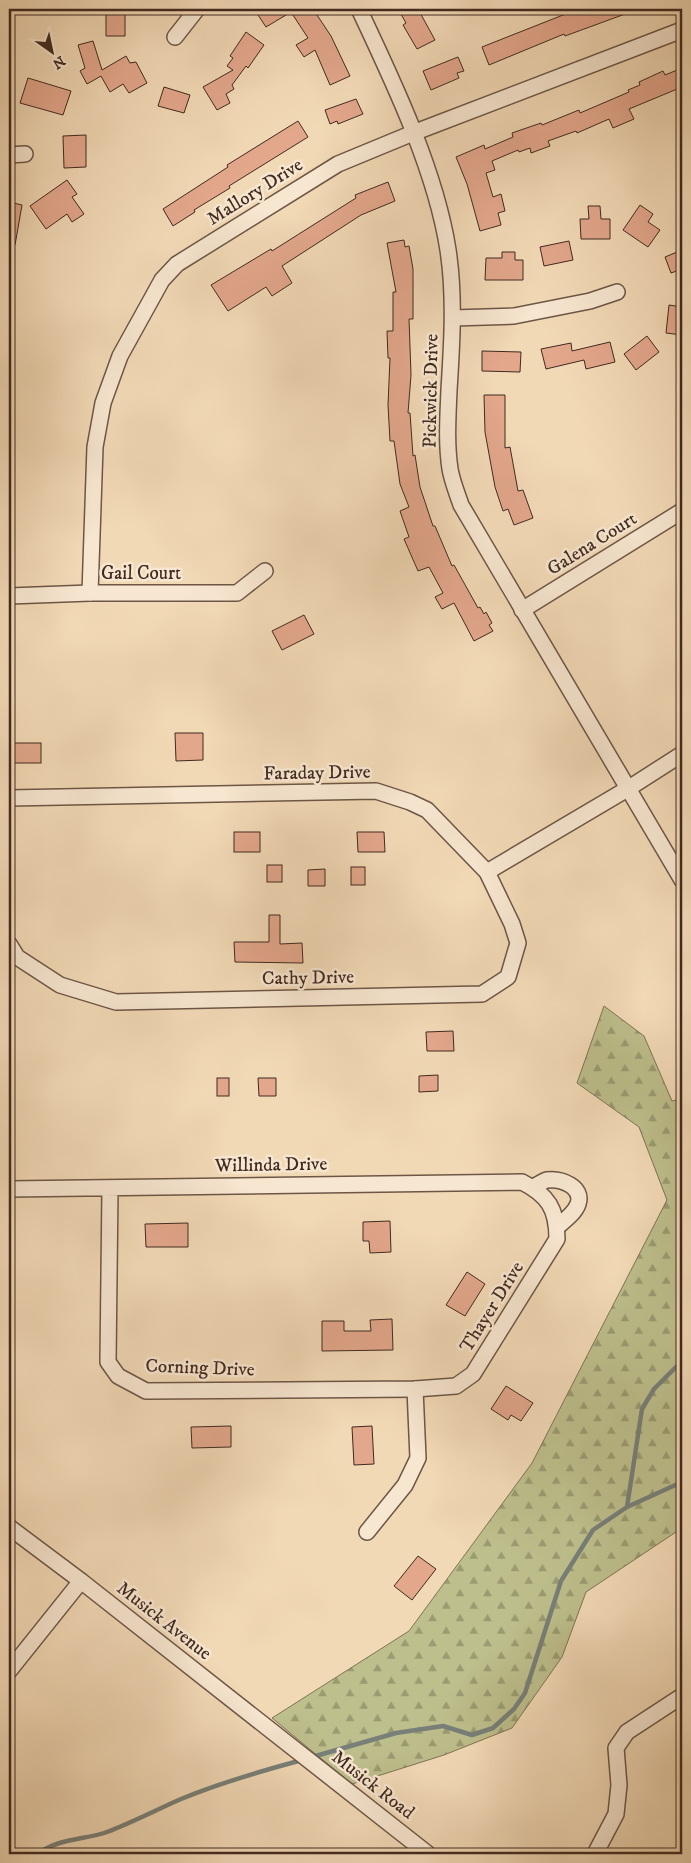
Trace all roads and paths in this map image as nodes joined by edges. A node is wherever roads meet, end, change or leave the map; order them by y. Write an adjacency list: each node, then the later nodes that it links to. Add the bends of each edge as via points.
1 (196, 9): 4 (street)
2 (359, 9): 5 (street, Pickwick Drive)
3 (682, 30): 5 (street, Mallory Drive)
4 (175, 37)
5 (414, 133): 9 (street, Pickwick Drive, via 435,193 448,250); 12 (street, Mallory Drive, via 338,164 177,264 162,280 120,356 103,403 95,447)
6 (25, 154): 7 (street)
7 (9, 155)
8 (617, 292): 9 (street, via 514,316)
9 (453, 318): 14 (street, Pickwick Drive, via 447,438 450,471 461,505)
10 (682, 511): 14 (street, Galena Court)
11 (265, 571): 12 (street, Gail Court, via 237,592)
12 (90, 593): 13 (street, Gail Court)
13 (9, 596)
14 (522, 610): 16 (street, Pickwick Drive)
15 (682, 754): 16 (street)
16 (629, 788): 18 (street); 19 (street, Pickwick Drive)
17 (9, 798): 18 (street, Faraday Drive, via 376,791 427,810)
18 (487, 872): 20 (street, Cathy Drive, via 518,942 508,977 482,994 116,1002 60,986 17,957)
19 (682, 880)
20 (9, 944)
21 (533, 1187): 22 (street, Willinda Drive, via 522,1182); 24 (street, via 550,1204); 24 (street, Willinda Drive, via 547,1180 564,1181 572,1185 579,1196 578,1205)
22 (110, 1188): 23 (street, Willinda Drive); 25 (street, Corning Drive, via 108,1362 118,1376 146,1391)
23 (9, 1189)
24 (557, 1228): 25 (street, Thayer Drive, via 557,1238 474,1374 456,1386)
25 (415, 1389): 27 (street, via 418,1458 404,1485)
26 (9, 1527): 28 (street, Musick Avenue)
27 (367, 1532)
28 (81, 1581): 29 (street); 31 (street, Musick Avenue)
29 (9, 1670)
30 (682, 1696): 33 (street, via 627,1732 616,1748 619,1785 616,1814)
31 (292, 1748): 32 (street, Musick Road)
32 (428, 1854)
33 (596, 1854)

